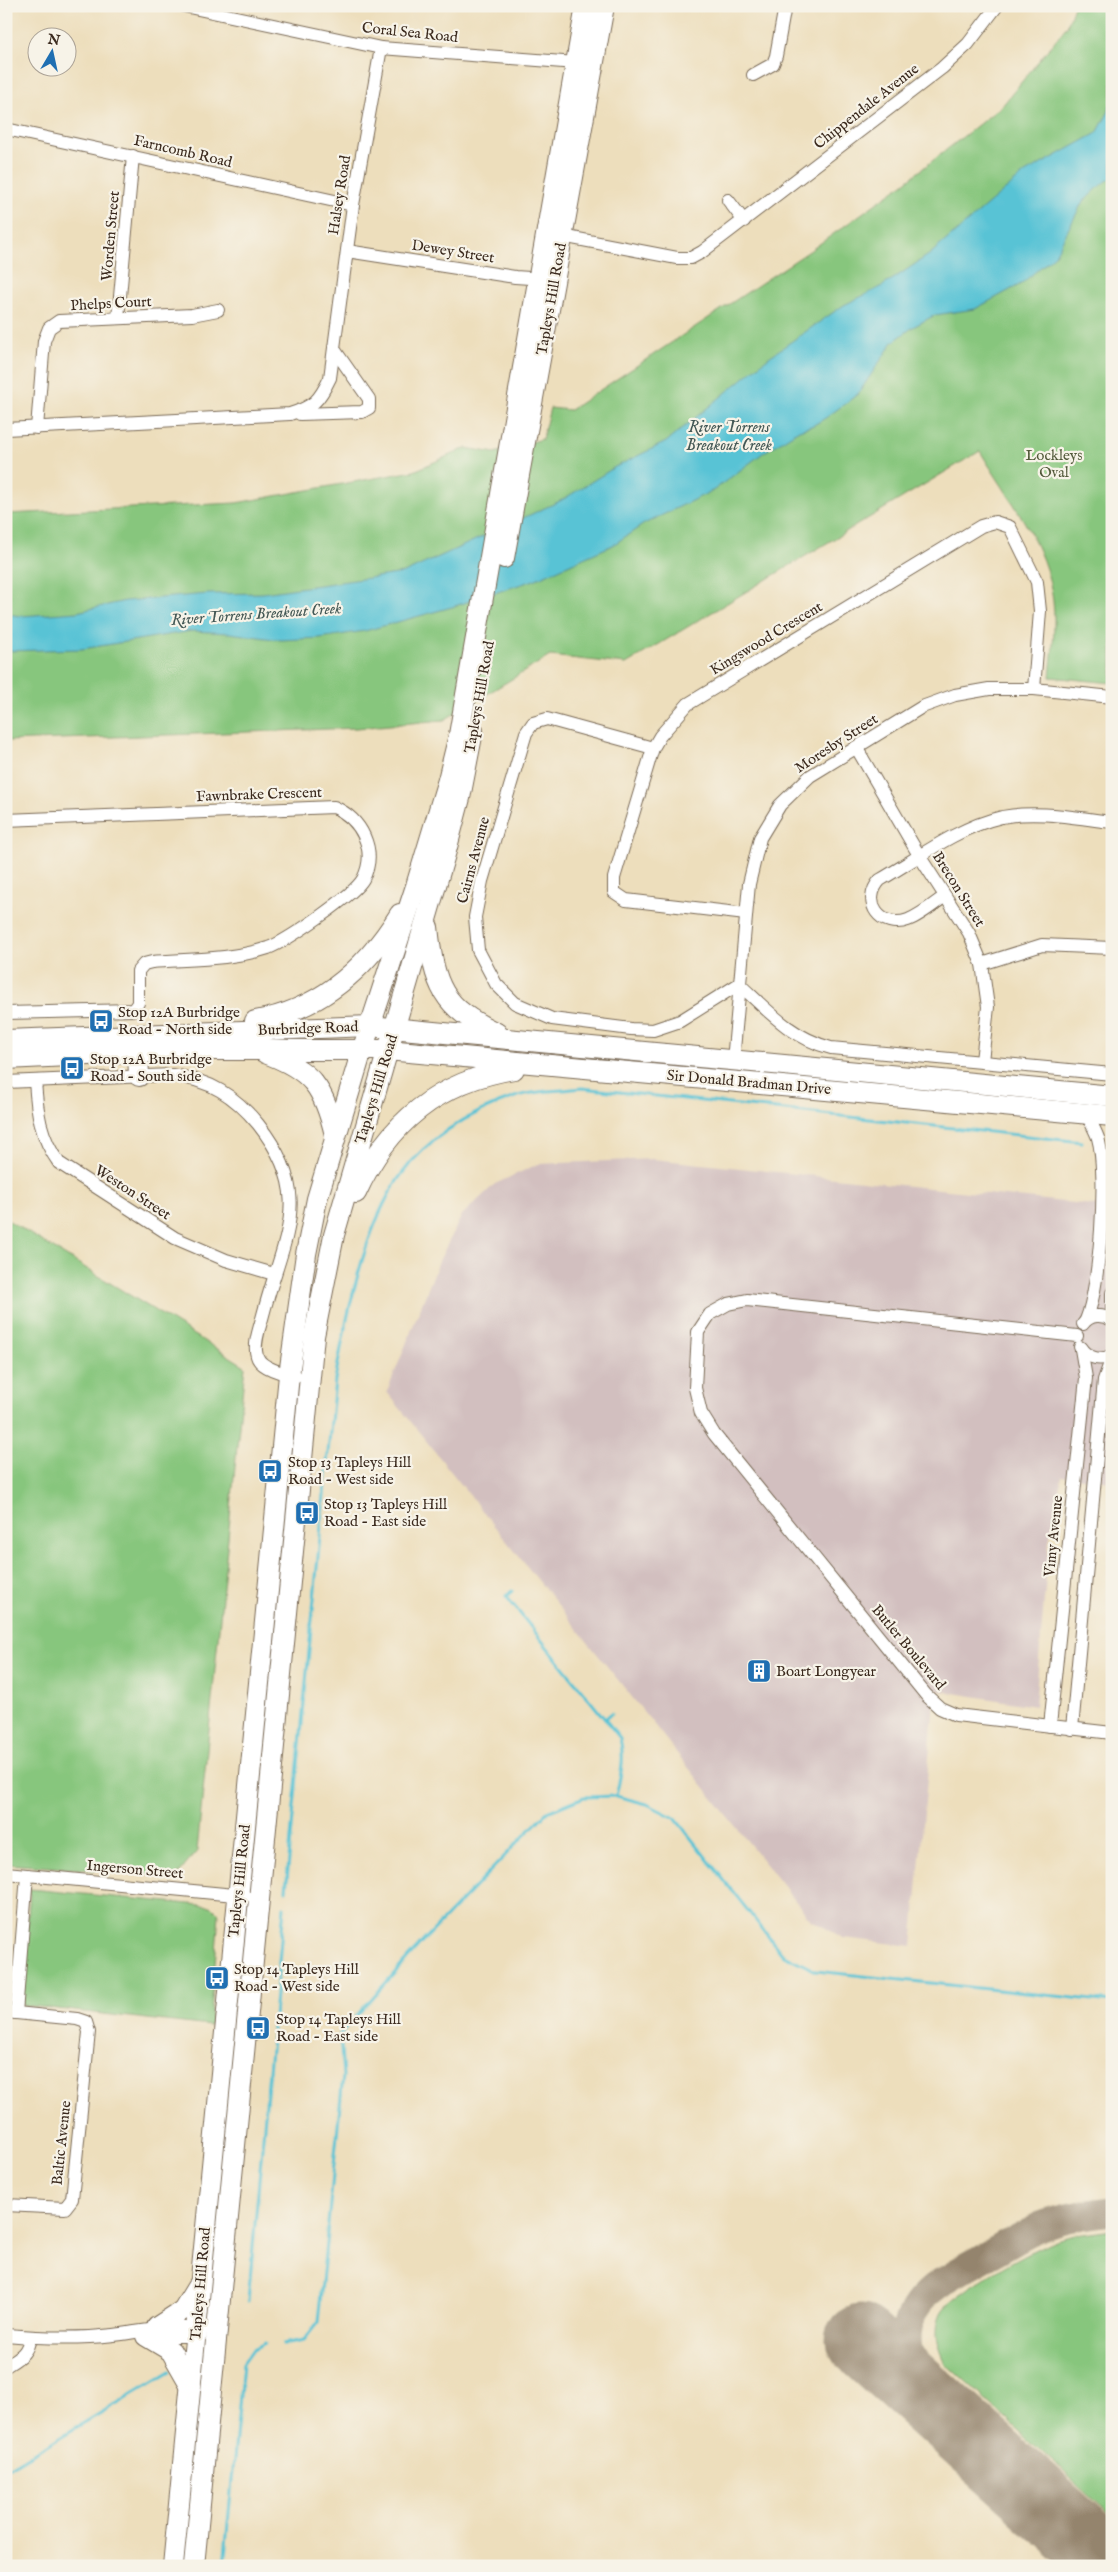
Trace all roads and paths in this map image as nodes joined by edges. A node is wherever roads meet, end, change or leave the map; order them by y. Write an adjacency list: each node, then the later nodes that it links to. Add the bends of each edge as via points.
1 (184, 6): 6 (street, Coral Sea Road)
2 (586, 6): 7 (main road, Tapleys Hill Road)
3 (604, 6): 7 (main road, Tapleys Hill Road)
4 (785, 6): 8 (street, via 773,64)
5 (997, 6): 13 (street, Chippendale Avenue, via 968,44 942,68)
6 (381, 48): 7 (street, Coral Sea Road); 12 (street, Halsey Road)
7 (584, 64): 14 (main road, Tapleys Hill Road)
8 (753, 76)
9 (6, 129): 10 (street, Farncomb Road)
10 (133, 156): 12 (street, Farncomb Road); 18 (street, Worden Street)
11 (728, 200): 13 (street)
12 (353, 205): 15 (street, Halsey Road)
13 (744, 221): 14 (street, Chippendale Avenue, via 702,252 687,258)
14 (554, 234): 16 (main road, Tapleys Hill Road)
15 (347, 251): 16 (street, Dewey Street); 20 (street, Halsey Road)
16 (546, 279): 19 (main road, Tapleys Hill Road)
17 (218, 310): 18 (street, Phelps Court, via 192,315)
18 (118, 318): 22 (street, Phelps Court, via 59,321 49,328 44,341)
19 (536, 339): 24 (main road, Tapleys Hill Road, via 517,486); 24 (main road, Tapleys Hill Road, via 499,500)
20 (334, 349): 21 (street, Halsey Road, via 330,378 321,397 310,407); 21 (street, Halsey Road, via 369,399 368,408 362,412)
21 (290, 414): 22 (street, Halsey Road)
22 (37, 428): 23 (street, Halsey Road)
23 (6, 429)
24 (484, 636): 32 (main road, Tapleys Hill Road, via 455,753); 35 (main road, Tapleys Hill Road, via 460,798)
25 (1034, 689): 26 (street, Moresby Street); 27 (street, Moresby Street, via 990,688 955,695 922,707); 28 (street, Kingswood Crescent, via 1040,611 1037,582 1010,527 996,522 981,526 688,704)
26 (1112, 697)
27 (856, 747): 31 (street, Brecon Street); 34 (street, Moresby Street, via 810,776 780,805 760,838)
28 (653, 748): 34 (street, Kingswood Crescent, via 614,878 614,892 626,900); 38 (street, Cairns Avenue, via 547,719 533,723 526,733 482,881 475,917 478,950 496,984 507,997 552,1019 654,1030 680,1021)
29 (6, 820): 39 (street, Fawnbrake Crescent, via 334,807 355,820 362,829 368,855 366,870 355,888 297,932 271,947 239,956 144,964 138,971 138,1003 133,1010)
30 (1112, 822): 31 (street, via 1038,814 1002,817 969,828)
31 (920, 856): 33 (street, Brecon Street); 33 (street, via 876,885 871,900 875,912 885,920 908,920)
32 (416, 886): 40 (main road, Tapleys Hill Road); 42 (main road, via 374,951 332,990 305,1006)
33 (945, 896): 37 (street, Brecon Street, via 969,933)
34 (746, 914): 38 (street, Moresby Street)
35 (427, 916): 41 (main road, Tapleys Hill Road); 43 (main road, via 431,960 440,988 469,1018)
36 (1112, 948): 37 (street, via 1042,945)
37 (982, 964): 51 (street, Brecon Street, via 988,1008)
38 (738, 984): 50 (street, Moresby Street); 51 (street, via 795,1034 813,1043 831,1048)
39 (6, 1013)
40 (370, 1026): 41 (main road, Burbridge Road); 42 (main road, Burbridge Road); 46 (main road, Tapleys Hill Road)
41 (394, 1028): 43 (main road, Sir Donald Bradman Drive); 47 (main road, Tapleys Hill Road)
42 (223, 1031): 44 (main road, Burbridge Road)
43 (512, 1039): 50 (main road, Sir Donald Bradman Drive)
44 (6, 1040)
45 (253, 1048): 46 (main road, Burbridge Road); 48 (main road, Burbridge Road); 62 (main road, via 288,1062 312,1080 328,1105)
46 (362, 1049): 47 (main road, Burbridge Road); 62 (main road, Tapleys Hill Road)
47 (387, 1050): 52 (main road, Sir Donald Bradman Drive); 63 (main road, Tapleys Hill Road)
48 (138, 1052): 49 (main road, Burbridge Road); 54 (main road)
49 (6, 1059)
50 (733, 1061): 55 (main road); 58 (main road); 59 (main road, Sir Donald Bradman Drive)
51 (982, 1061): 53 (street)
52 (540, 1065): 55 (main road, Sir Donald Bradman Drive); 63 (main road, via 468,1079 427,1102 398,1127 375,1155)
53 (1112, 1074)
54 (139, 1076): 56 (street); 64 (street, via 172,1075 212,1084 246,1109 271,1141 281,1157 290,1184 292,1214)
55 (697, 1077): 58 (main road, Sir Donald Bradman Drive)
56 (35, 1081): 57 (street); 64 (street, Weston Street, via 41,1131 47,1147 59,1163 175,1238 226,1260)
57 (6, 1082)
58 (751, 1083): 60 (main road, Sir Donald Bradman Drive)
59 (1112, 1096)
60 (1086, 1113): 61 (main road, Sir Donald Bradman Drive); 67 (street, via 1098,1137 1102,1188 1094,1294)
61 (1112, 1116)
62 (336, 1137): 72 (main road, Tapleys Hill Road, via 312,1222)
63 (334, 1235): 73 (main road, Tapleys Hill Road, via 314,1336)
64 (274, 1274): 72 (street, via 257,1338 256,1354 259,1361)
65 (1112, 1293): 66 (street)
66 (1112, 1306)
67 (1086, 1320): 68 (street, via 1102,1316); 69 (street)
68 (1112, 1320)
69 (1077, 1336): 70 (street, Vimy Avenue); 74 (street, Butler Boulevard, via 747,1300 728,1304 710,1314 698,1332 695,1388 701,1414 926,1695 940,1708 956,1715)
70 (1081, 1349): 71 (street, via 1095,1359); 74 (street, Vimy Avenue, via 1086,1378)
71 (1112, 1356): 75 (street, via 1104,1380)
72 (289, 1375): 73 (street); 79 (main road, Tapleys Hill Road, via 274,1553)
73 (311, 1378): 80 (main road, Tapleys Hill Road)
74 (1050, 1726): 75 (street, Butler Boulevard)
75 (1072, 1729): 76 (street, Butler Boulevard)
76 (1112, 1733)
77 (6, 1873): 78 (street, Ingerson Street)
78 (28, 1875): 79 (street, Ingerson Street); 81 (street)
79 (237, 1895): 80 (street, Ingerson Street); 83 (main road, Tapleys Hill Road)
80 (260, 1897): 86 (main road, Tapleys Hill Road)
81 (11, 2013): 82 (street, Baltic Avenue, via 86,2022 89,2032 72,2199 65,2208)
82 (6, 2204)
83 (200, 2280): 84 (main road, via 183,2310); 85 (main road, Tapleys Hill Road)
84 (152, 2332): 85 (street); 88 (street); 90 (main road, via 171,2352)
85 (195, 2333): 86 (street); 90 (main road, Tapleys Hill Road)
86 (217, 2333): 92 (main road, Tapleys Hill Road)
87 (6, 2335): 88 (street)
88 (30, 2337): 89 (street, via 23,2355)
89 (6, 2366)
90 (191, 2386): 91 (main road, Tapleys Hill Road)
91 (172, 2566)
92 (194, 2566)

